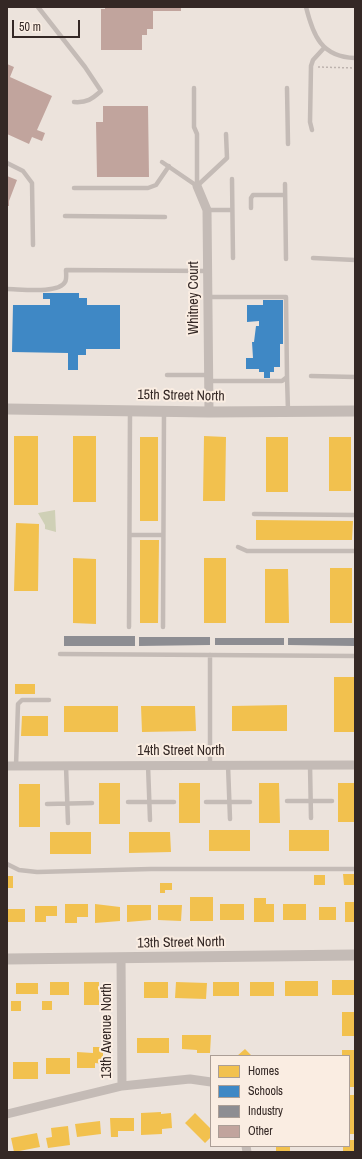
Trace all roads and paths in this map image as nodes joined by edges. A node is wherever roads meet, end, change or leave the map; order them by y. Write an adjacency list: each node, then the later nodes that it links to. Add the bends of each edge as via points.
1 (38, 7): 9 (lane, via 101,90 90,100)
2 (306, 7): 3 (lane, via 312,31)
3 (324, 48): 4 (lane); 10 (lane, via 311,66)
4 (355, 58)
5 (316, 67): 6 (path)
6 (355, 68)
7 (194, 88): 18 (lane, via 194,127 198,134)
8 (287, 88): 12 (lane)
9 (74, 102)
10 (312, 130)
11 (226, 134): 18 (lane, via 227,158)
12 (288, 144)
13 (162, 162): 15 (lane)
14 (7, 163): 26 (lane, via 23,171 32,183)
15 (169, 166): 18 (lane); 19 (lane, via 156,185 148,188)
16 (232, 179): 23 (lane)
17 (285, 184): 20 (lane)
18 (197, 186): 22 (street, Whitney Court)
19 (74, 188)
20 (285, 195): 21 (lane, via 253,195); 29 (lane)
21 (251, 208)
22 (207, 210): 23 (lane); 31 (street, Whitney Court)
23 (232, 210): 27 (lane)
24 (65, 216): 25 (lane)
25 (165, 217)
26 (33, 245)
27 (233, 258)
28 (313, 258): 30 (lane)
29 (286, 259)
30 (355, 260)
31 (208, 271): 32 (lane, via 66,270 66,282 60,288); 33 (street, Whitney Court)
32 (7, 289)
33 (209, 297): 36 (lane, via 286,297); 38 (street, Whitney Court)
34 (167, 375): 38 (lane)
35 (311, 376): 37 (lane)
36 (286, 377): 38 (lane, via 282,382); 44 (lane)
37 (355, 377)
38 (208, 378): 43 (street, Whitney Court)
39 (7, 409): 40 (street, 15th Street North)
40 (130, 411): 42 (street, 15th Street North); 47 (lane)
41 (355, 411): 44 (street, 15th Street North)
42 (164, 412): 43 (street, 15th Street North); 48 (lane)
43 (209, 412): 44 (street, 15th Street North)
44 (288, 412)
45 (254, 514): 46 (lane)
46 (355, 515)
47 (130, 535): 48 (lane); 51 (lane)
48 (163, 536): 52 (lane)
49 (238, 547): 50 (lane, via 246,551)
50 (355, 551)
51 (129, 627)
52 (163, 627)
53 (60, 654): 54 (lane)
54 (210, 655): 55 (lane); 58 (lane)
55 (355, 656)
56 (49, 700): 62 (lane, via 22,700 18,704)
57 (148, 765): 58 (street, 14th Street North); 63 (street, 14th Street North); 68 (lane)
58 (210, 765): 59 (street, 14th Street North)
59 (228, 765): 60 (street, 14th Street North); 71 (lane)
60 (310, 765): 61 (street, 14th Street North); 65 (lane)
61 (355, 765)
62 (11, 766): 63 (street, 14th Street North)
63 (66, 766): 75 (lane)
64 (287, 801): 65 (lane)
65 (310, 801): 66 (lane); 76 (lane)
66 (332, 801)
67 (128, 802): 68 (lane)
68 (149, 802): 69 (lane); 78 (lane)
69 (174, 802)
70 (206, 802): 71 (lane)
71 (229, 802): 72 (lane); 77 (lane)
72 (250, 802)
73 (92, 803): 75 (lane)
74 (47, 804): 75 (lane)
75 (68, 804): 79 (lane)
76 (311, 818)
77 (230, 819)
78 (150, 820)
79 (68, 823)
80 (7, 864): 81 (lane, via 19,870 37,872)
81 (355, 869)
82 (355, 955): 83 (street, 13th Street North)
83 (121, 958): 84 (street, 13th Street North); 86 (street, 13th Avenue North)
84 (7, 960)
85 (210, 1082): 86 (street, 13th Avenue North, via 190,1079)
86 (122, 1086): 87 (street)
87 (7, 1114)

